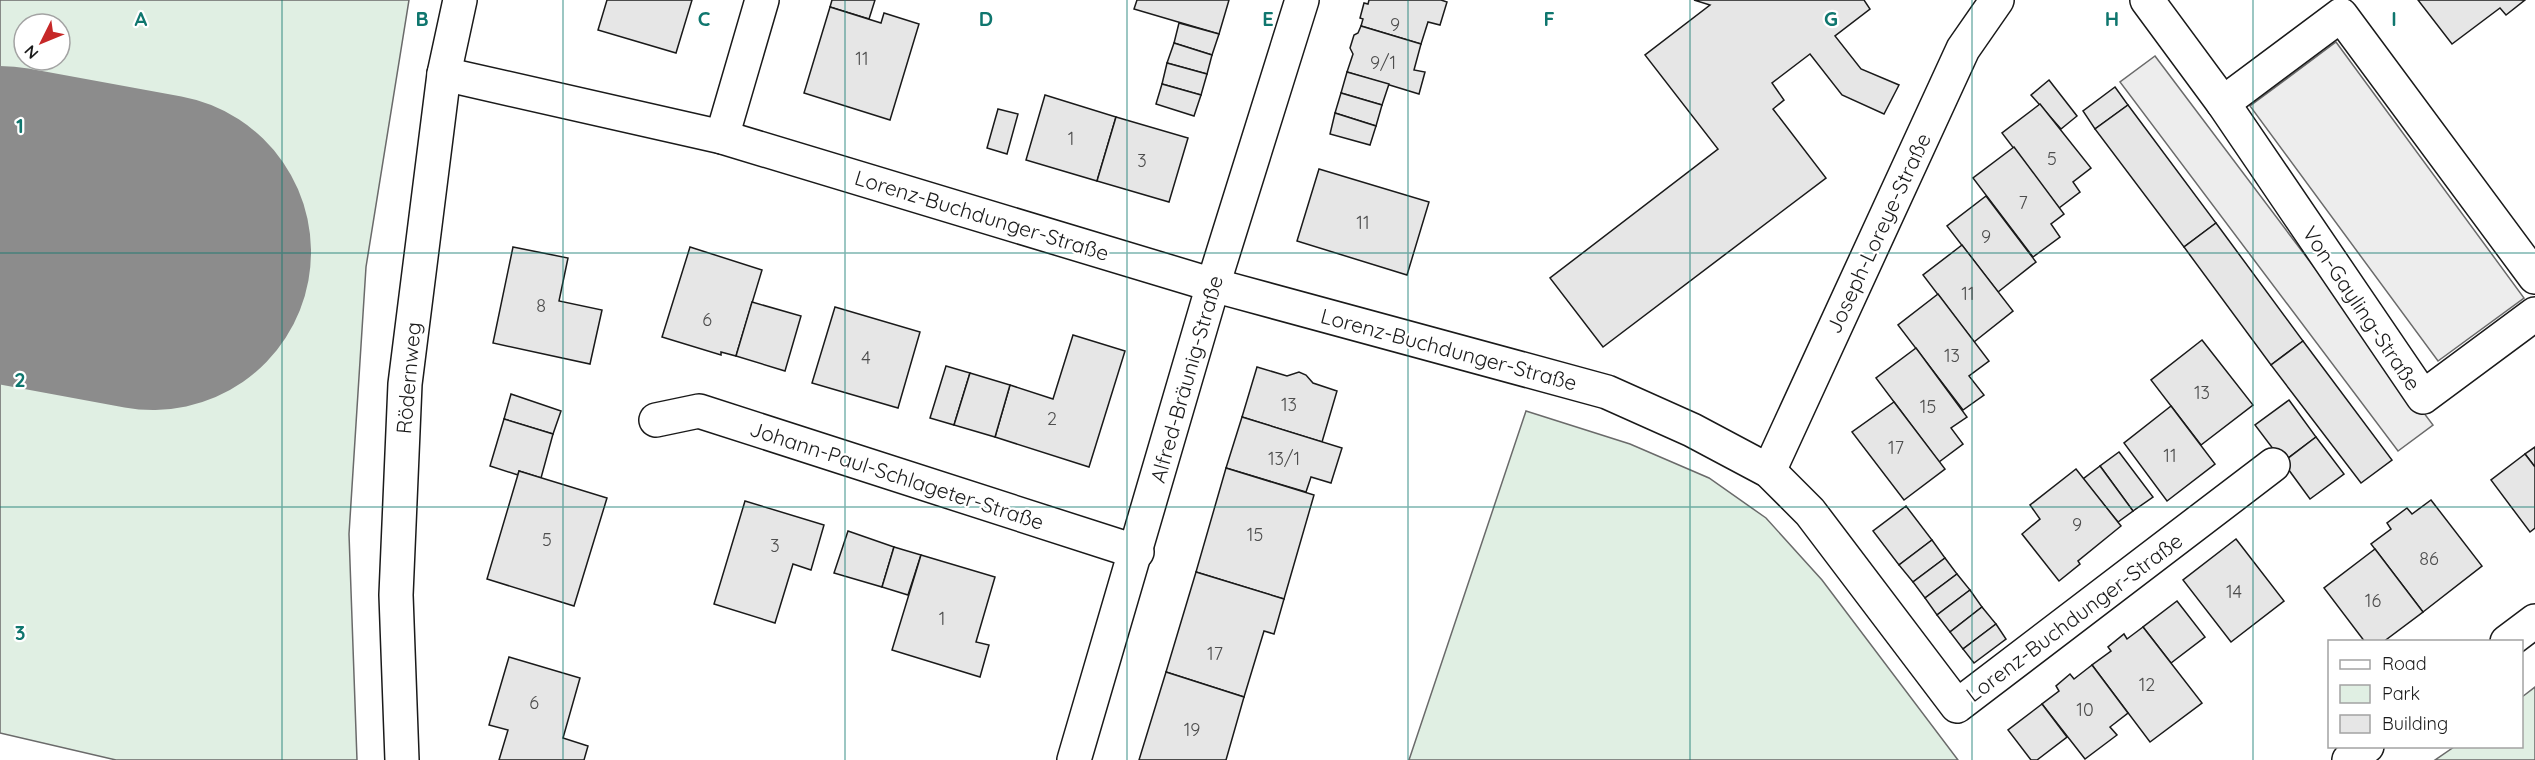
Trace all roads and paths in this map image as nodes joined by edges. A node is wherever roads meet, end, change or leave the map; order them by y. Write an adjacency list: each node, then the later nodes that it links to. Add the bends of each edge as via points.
1 (460, 0): 6 (street, Rödernweg)
2 (762, 0): 8 (street)
3 (1302, 0): 10 (street, Alfred-Bräunig-Straße)
4 (1997, 0): 14 (street, Joseph-Loreye-Straße, via 1963,50)
5 (2147, 0): 7 (street, Von-Gayling-Straße)
6 (444, 74): 8 (street, Lorenz-Buchdunger-Straße); 19 (street, Rödernweg, via 405,384 396,595)
7 (2223, 103): 9 (street, via 2341,15); 11 (street, Von-Gayling-Straße, via 2423,398)
8 (722, 136): 10 (street, Lorenz-Buchdunger-Straße)
9 (2535, 277)
10 (1213, 285): 14 (street, Lorenz-Buchdunger-Straße, via 1607,392 1692,430); 15 (street, Alfred-Bräunig-Straße)
11 (2535, 314)
12 (656, 420): 15 (street, Johann-Paul-Schlageter-Straße, via 699,411)
13 (2273, 465): 14 (street, Lorenz-Buchdunger-Straße, via 1957,706 1810,512)
14 (1769, 471)
15 (1137, 552): 20 (street, Alfred-Bräunig-Straße)
16 (2535, 621): 17 (street)
17 (2510, 640)
18 (2366, 748): 21 (street)
19 (402, 760)
20 (1074, 760)
21 (2349, 760)

